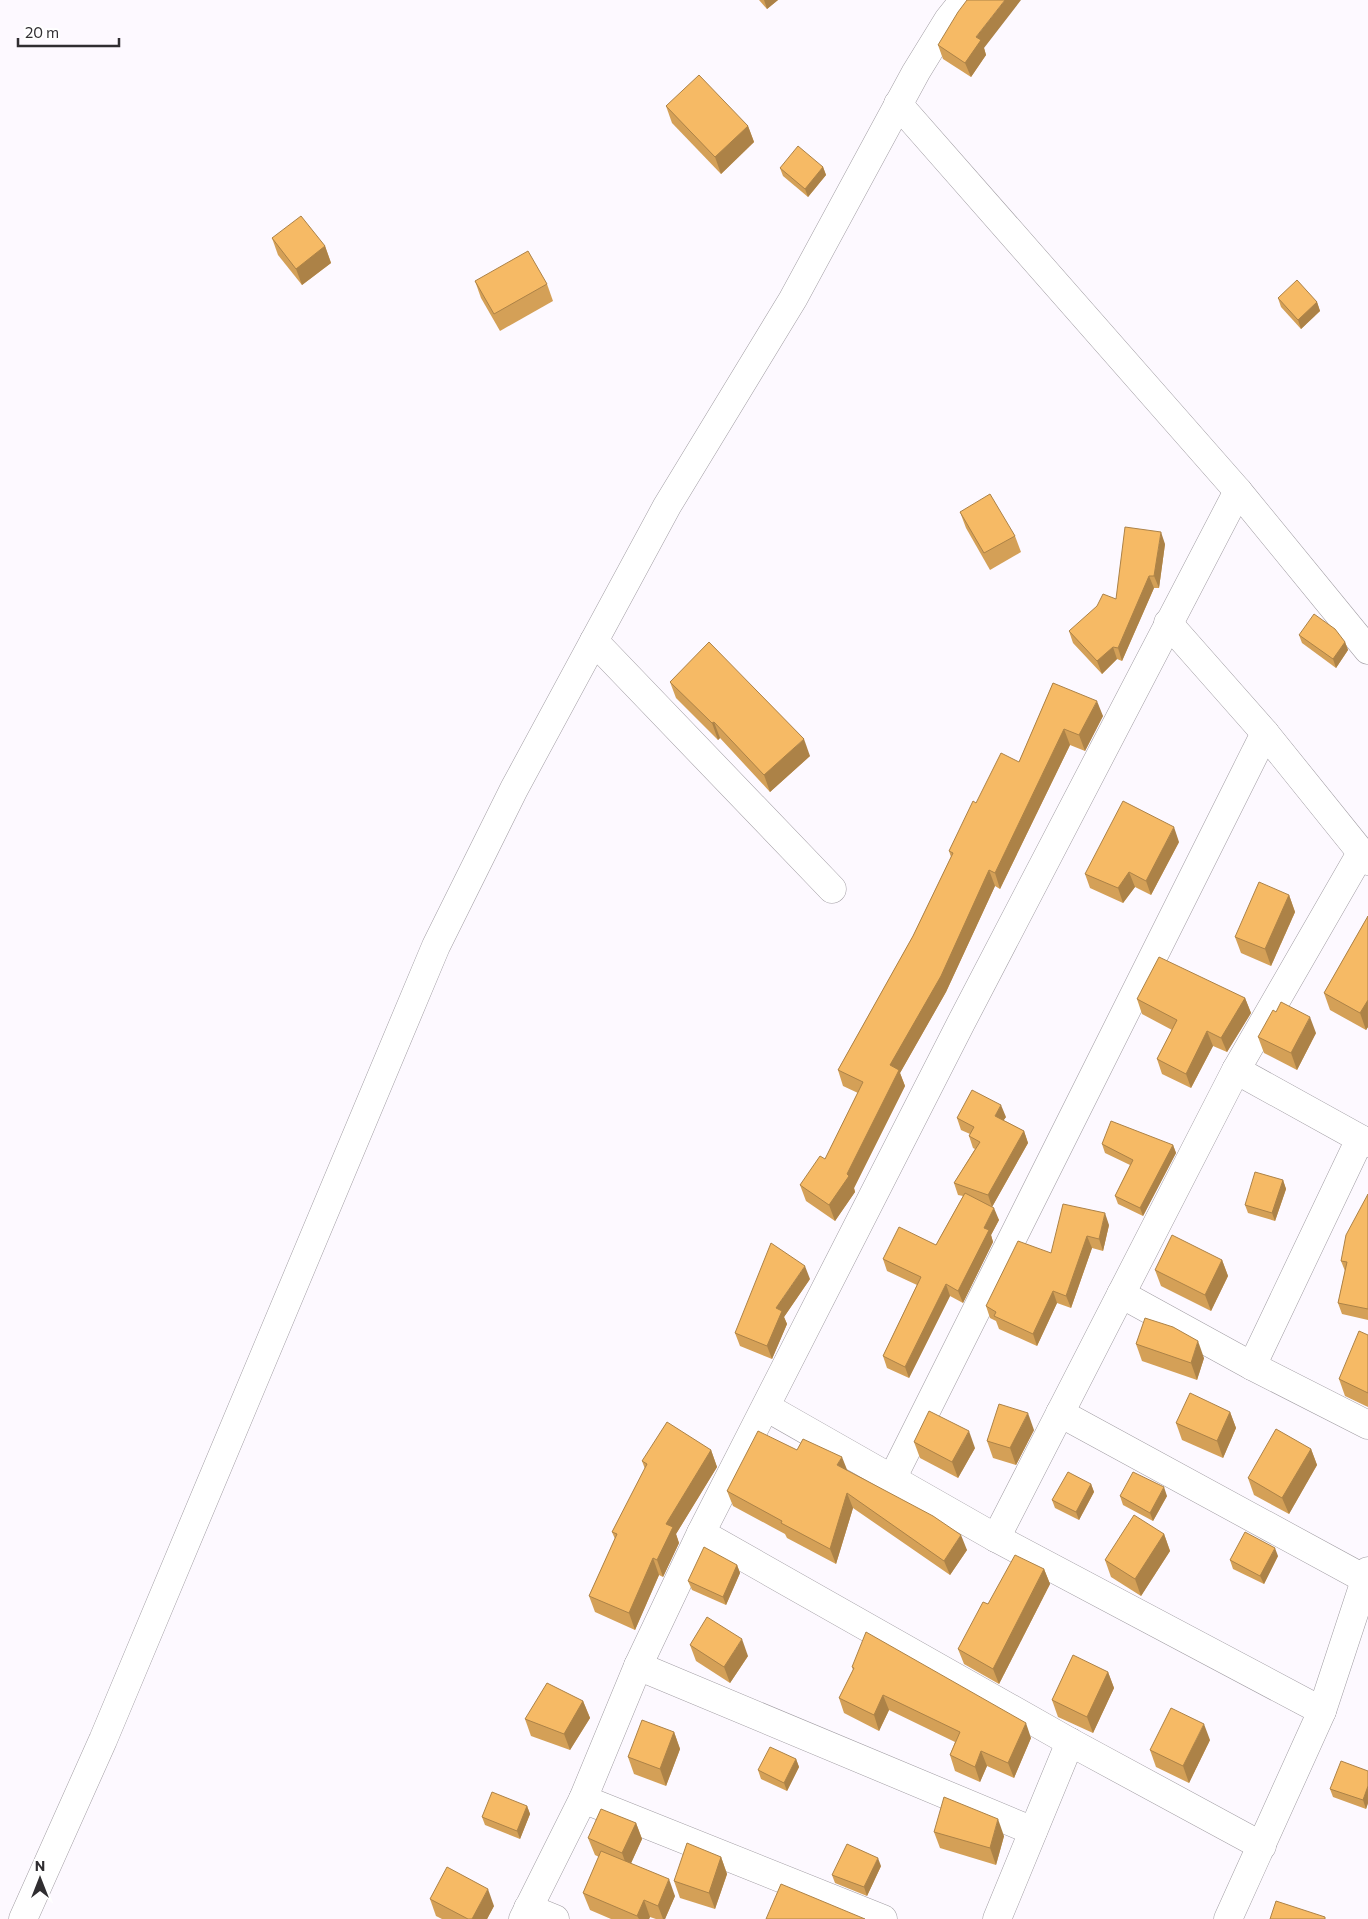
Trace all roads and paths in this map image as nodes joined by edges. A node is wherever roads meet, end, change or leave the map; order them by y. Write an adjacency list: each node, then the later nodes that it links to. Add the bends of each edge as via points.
1 (964, 0): 2 (street, via 948,20)
2 (898, 104): 3 (street); 5 (street, via 793,299 667,506)
3 (1238, 491): 4 (street); 6 (street)
4 (1168, 623): 7 (street); 14 (street)
5 (594, 641): 9 (street); 28 (street, via 514,789 436,946 102,1740)
6 (1368, 650)
7 (1265, 733): 8 (street); 17 (street)
8 (1365, 857): 10 (street)
9 (832, 889)
10 (1236, 1070): 11 (street); 12 (street)
11 (1364, 1141): 13 (street)
12 (1121, 1294): 13 (street); 15 (street)
13 (1252, 1366): 16 (street)
14 (766, 1407): 17 (street); 18 (street)
15 (1060, 1413): 19 (street); 20 (street)
16 (1368, 1425)
17 (892, 1480): 19 (street)
18 (701, 1533): 21 (street); 23 (street)
19 (996, 1538): 22 (street)
20 (1367, 1575): 22 (street)
21 (638, 1666): 24 (street); 25 (street)
22 (1322, 1711): 26 (street)
23 (1070, 1742): 25 (street); 26 (street)
24 (583, 1799): 27 (street); 30 (street)
25 (1033, 1831): 31 (street)
26 (1262, 1846): 32 (street)
27 (526, 1913): 29 (street)
28 (23, 1919)
29 (555, 1919)
30 (884, 1919)
31 (997, 1919)
32 (1228, 1919)

